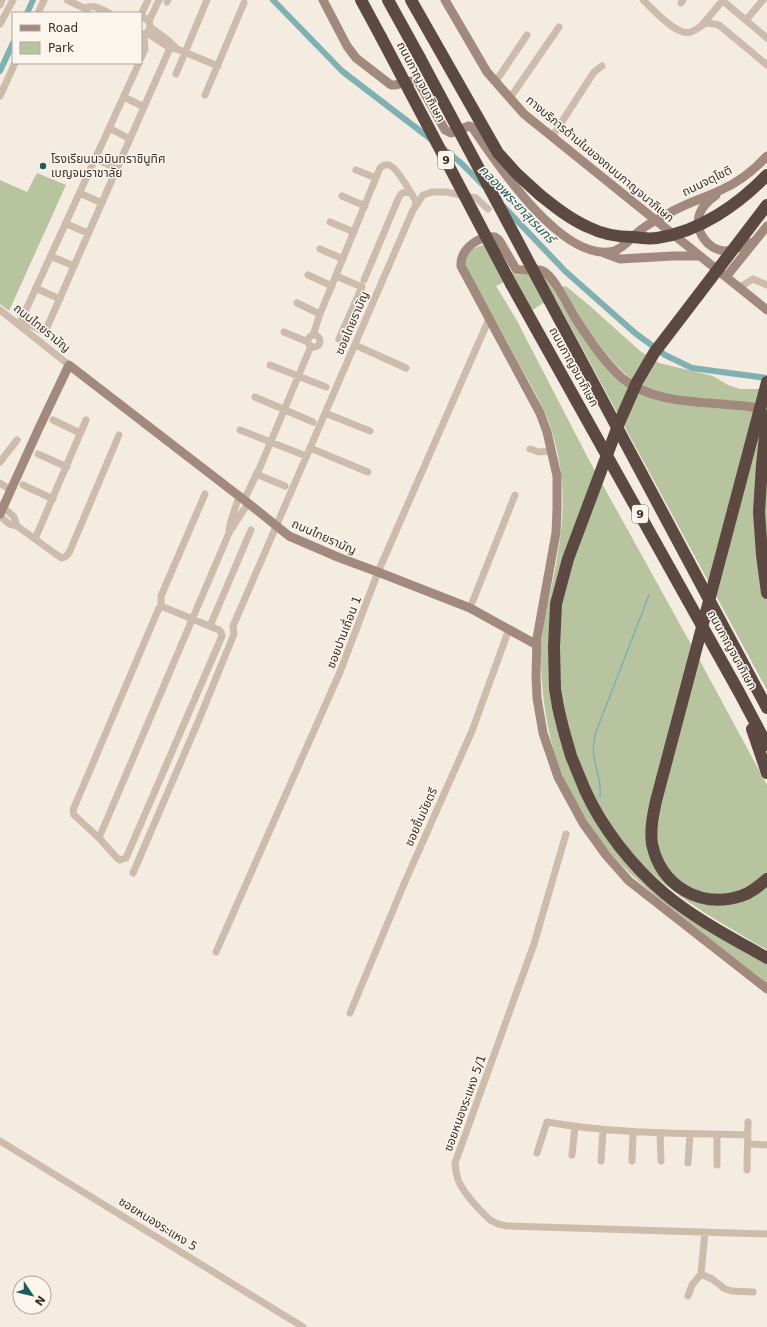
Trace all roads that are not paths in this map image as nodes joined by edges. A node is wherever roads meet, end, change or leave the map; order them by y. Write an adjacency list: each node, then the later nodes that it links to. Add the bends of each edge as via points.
1 (2, 0): 17 (street)
2 (13, 0): 24 (street)
3 (44, 0): 19 (street)
4 (67, 0): 18 (street)
5 (148, 0): 21 (street)
6 (159, 0): 27 (street)
7 (207, 0): 31 (street)
8 (323, 0): 71 (main road, via 356,58 391,85 418,81 445,130 451,134 472,127 510,182 553,227 579,246)
9 (361, 0): 146 (highway, ถนนกาญจนาภิเษก / 9, bridge, via 512,284)
10 (388, 0): 147 (highway, ถนนกาญจนาภิเษก / 9, bridge)
11 (411, 0): 52 (highway, bridge, via 498,153 540,195 566,215 589,228 615,237 656,238 685,231 711,219 734,204)
12 (445, 0): 39 (main road, ทางบริการด้านในของถนนกาญจนาภิเษก, via 487,72)
13 (643, 0): 25 (street, via 676,30 690,32)
14 (723, 0): 23 (street); 25 (street)
15 (763, 0): 23 (street)
16 (244, 3): 36 (street)
17 (0, 5)
18 (86, 10): 20 (street, via 89,6)
19 (38, 12)
20 (107, 12)
21 (142, 14)
22 (142, 16): 27 (street, via 145,18)
23 (746, 20): 29 (street)
24 (0, 24)
25 (703, 24): 35 (street, via 710,22 719,25)
26 (559, 26): 42 (street)
27 (146, 30): 30 (street, via 168,40); 32 (street)
28 (527, 35): 39 (street)
29 (767, 37)
30 (173, 48): 31 (street); 44 (street)
31 (185, 52): 36 (street); 38 (street)
32 (142, 56)
33 (15, 64): 41 (street)
34 (138, 64): 90 (street)
35 (767, 65)
36 (218, 66): 40 (street)
37 (602, 66): 46 (street, via 594,72)
38 (176, 74)
39 (496, 81): 42 (main road, ทางบริการด้านในของถนนกาญจนาภิเษก)
40 (205, 95)
41 (0, 96)
42 (510, 98): 46 (main road, ทางบริการด้านในของถนนกาญจนาภิเษก, via 524,114)
43 (128, 99): 44 (street)
44 (144, 107): 47 (street)
45 (113, 130): 47 (street)
46 (552, 137): 63 (main road, ทางบริการด้านในของถนนกาญจนาภิเษก)
47 (130, 139): 50 (street)
48 (767, 156): 54 (main road, ถนนจตุโชติ, via 741,178)
49 (100, 161): 50 (street)
50 (117, 168): 58 (street)
51 (356, 170): 53 (street)
52 (767, 175)
53 (376, 178): 55 (street, via 380,168 388,165 394,168); 60 (street)
54 (721, 190): 63 (main road, ถนนจตุโชติ); 69 (main road, via 704,205 699,215 699,229 705,241 714,248 726,251)
55 (410, 192): 61 (street, via 416,201); 79 (street, via 402,193 399,197)
56 (84, 195): 58 (street)
57 (342, 196): 60 (street)
58 (102, 203): 68 (street)
59 (767, 205): 155 (highway, bridge, via 654,353 637,382 619,422 566,566 556,604 554,628 555,689 563,728 593,808 630,859 664,893 706,923)
60 (365, 206): 67 (street)
61 (415, 207): 62 (street, ซอยไทยรามัญ, via 424,195 446,192 476,198); 95 (street, ซอยไทยรามัญ)
62 (488, 209)
63 (654, 220): 71 (main road, ถนนจตุโชติ, via 626,245); 72 (main road, ทางบริการด้านในของถนนกาญจนาภิเษก)
64 (330, 222): 67 (street)
65 (69, 225): 68 (street)
66 (767, 226): 69 (main road)
67 (354, 232): 74 (street)
68 (88, 233): 75 (street)
69 (753, 242): 78 (main road)
70 (320, 249): 74 (street)
71 (603, 253): 72 (main road, via 620,259)
72 (700, 256): 78 (main road, ทางบริการด้านในของถนนกาญจนาภิเษก)
73 (55, 258): 75 (street)
74 (343, 259): 77 (street)
75 (74, 266): 84 (street)
76 (308, 275): 81 (street)
77 (336, 276): 81 (street); 93 (street, via 362,287)
78 (726, 277): 82 (main road, ทางบริการด้านในของถนนกาญจนาภิเษก)
79 (364, 280)
80 (767, 285): 82 (street, via 753,279)
81 (332, 286): 88 (street)
82 (741, 288): 87 (main road, ทางบริการด้านในของถนนกาญจนาภิเษก)
83 (40, 290): 84 (street)
84 (60, 299): 90 (street, via 45,332)
85 (297, 303): 88 (street)
86 (0, 310): 90 (street, ถนนไทยรามัญ)
87 (767, 310)
88 (320, 314): 92 (street)
89 (489, 319): 104 (main road, via 461,266 461,258 476,241 492,236 499,240 516,269 542,271 548,276 593,343 631,385 667,398); 118 (main road, via 540,413); 138 (street, ซอยปานเถื่อน 1)
90 (22, 324): 96 (street, ถนนไทยรามัญ)
91 (284, 332): 94 (street)
92 (313, 335): 94 (street, via 310,336); 94 (street, via 320,341 317,346)
93 (339, 339)
94 (309, 344): 99 (street)
95 (354, 345): 98 (street); 105 (street, ซอยไทยรามัญ)
96 (70, 365): 128 (main road, ถนนไทยรามัญ); 131 (main road, ถนนไทยรามัญ)
97 (270, 365): 99 (street)
98 (406, 368)
99 (298, 376): 101 (street); 103 (street)
100 (767, 382): 153 (highway, bridge, via 656,801 651,833 659,864 674,883 691,894 716,900 730,899 755,889)
101 (326, 387)
102 (255, 398): 103 (street)
103 (285, 409): 109 (street); 115 (street)
104 (767, 411)
105 (325, 413): 111 (street); 116 (street, ซอยไทยรามัญ)
106 (767, 416): 139 (highway, via 759,512)
107 (53, 420): 112 (street)
108 (86, 420): 112 (street)
109 (313, 422)
110 (240, 430): 115 (street)
111 (370, 431)
112 (80, 433): 122 (street)
113 (119, 435): 137 (street, via 65,557 62,558)
114 (17, 440): 121 (street)
115 (271, 442): 120 (street); 124 (street)
116 (310, 448): 123 (street); 134 (street, ซอยไทยรามัญ)
117 (530, 450): 118 (street)
118 (552, 451): 145 (main road, via 557,476 557,521)
119 (38, 454): 122 (street)
120 (301, 454)
121 (0, 462)
122 (67, 467): 132 (street)
123 (368, 472)
124 (256, 474): 127 (street); 131 (street)
125 (1, 485): 128 (street)
126 (23, 485): 132 (street)
127 (285, 486)
128 (10, 490): 133 (main road, ถนนไทยรามัญ)
129 (206, 494): 140 (street, via 162,596)
130 (516, 495): 141 (street)
131 (242, 498): 134 (main road, ถนนไทยรามัญ); 136 (street); 136 (street, via 230,521)
132 (53, 499): 137 (street)
133 (1, 512): 137 (street, via 14,518 17,526)
134 (276, 525): 138 (main road, ถนนไทยรามัญ, via 289,536); 152 (street, ซอยไทยรามัญ, via 233,626 234,634 220,670)
135 (251, 530): 143 (street)
136 (229, 533): 142 (street)
137 (35, 539)
138 (378, 572): 141 (main road, ถนนไทยรามัญ); 154 (street, ซอยปานเถื่อน 1, via 340,672)
139 (767, 593)
140 (161, 606): 142 (street); 151 (street, via 72,810 74,815)
141 (470, 608): 144 (main road, ถนนไทยรามัญ)
142 (192, 618): 143 (street); 151 (street)
143 (210, 626): 151 (street, via 219,630 222,636 126,858 117,858)
144 (509, 629): 145 (main road, ถนนไทยรามัญ); 157 (street, ซอยชื้นมัยตรี, via 472,731)
145 (536, 645): 156 (main road, via 537,698 543,733 558,777 583,823 629,881)
146 (739, 692): 148 (highway, ถนนกาญจนาภิเษก / 9); 149 (highway)
147 (767, 708)
148 (767, 745)
149 (767, 773)
150 (566, 834): 177 (street, ซอยหนองระแหง 5/1, via 534,944 455,1163 456,1174 464,1191 490,1219 507,1226)
151 (99, 838)
152 (133, 873)
153 (767, 879)
154 (216, 952)
155 (767, 958)
156 (767, 990)
157 (350, 1013)
158 (748, 1122): 165 (street)
159 (575, 1127): 160 (street); 169 (street, via 547,1122); 170 (street)
160 (603, 1130): 161 (street); 171 (street)
161 (633, 1132): 162 (street); 172 (street)
162 (660, 1133): 163 (street); 173 (street)
163 (690, 1134): 164 (street); 174 (street)
164 (717, 1134): 165 (street); 175 (street)
165 (748, 1135): 167 (street)
166 (0, 1141): 182 (street, ซอยหนองระแหง 5)
167 (748, 1144): 168 (street); 176 (street)
168 (767, 1145)
169 (537, 1153)
170 (572, 1155)
171 (601, 1161)
172 (632, 1161)
173 (661, 1161)
174 (688, 1162)
175 (716, 1165)
176 (747, 1170)
177 (705, 1232): 178 (street, ซอยหนองระแหง 5/1); 179 (street)
178 (767, 1234)
179 (701, 1274): 180 (street, via 725,1289); 181 (street, via 692,1285)
180 (753, 1292)
181 (688, 1296)
182 (304, 1327)

